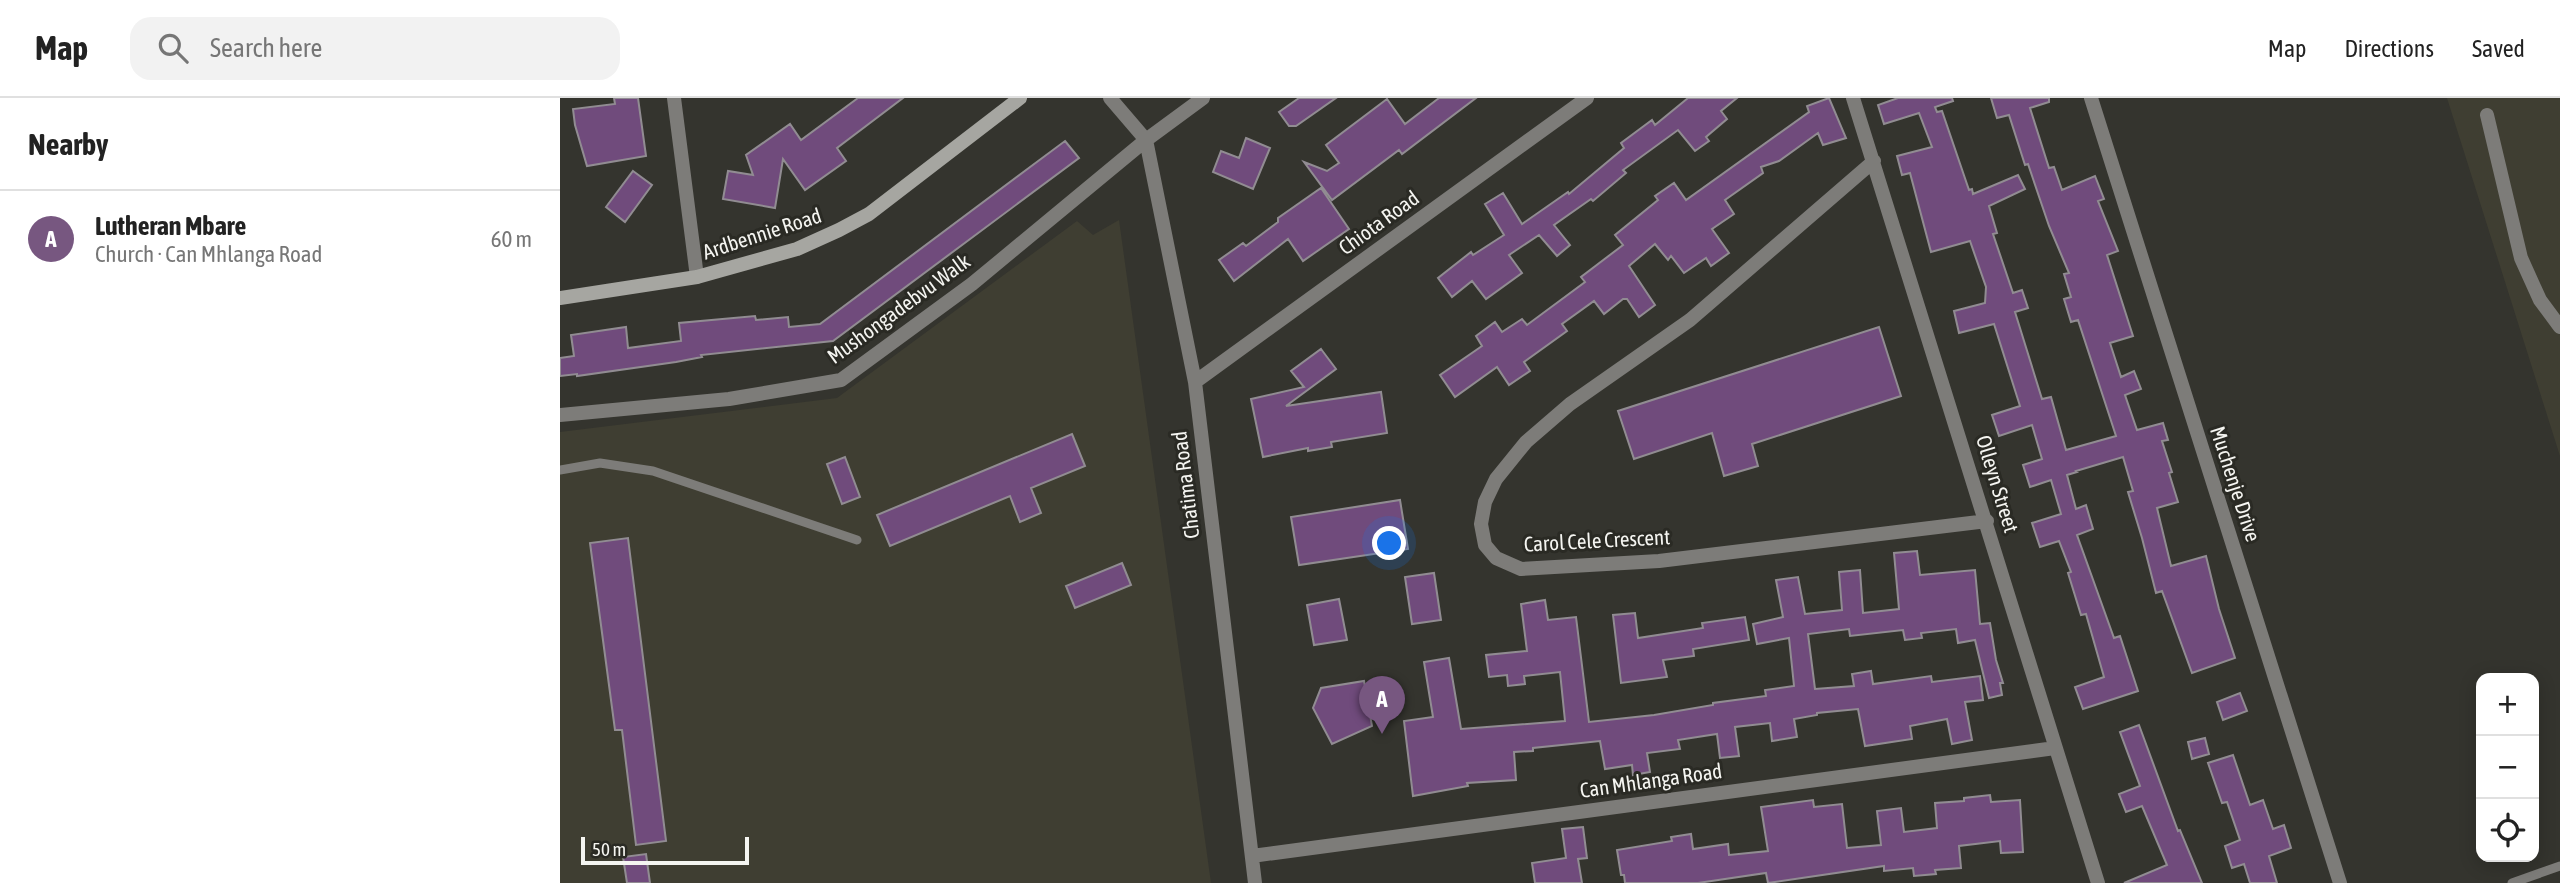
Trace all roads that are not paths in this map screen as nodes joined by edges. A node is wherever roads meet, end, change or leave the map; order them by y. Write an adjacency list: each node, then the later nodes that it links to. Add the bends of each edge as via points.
1 (674, 98): 11 (street)
2 (1020, 98): 11 (main road, Ardbennie Road, via 869,214 797,249)
3 (1110, 98): 9 (street, Chatima Road)
4 (1203, 98): 9 (street, Mushongadebvu Walk)
5 (1587, 98): 14 (street, Chiota Road)
6 (1853, 98): 10 (street, Olleyn Street)
7 (2091, 98): 24 (street, Muchenje Drive)
8 (2487, 114): 13 (street, via 2521,258 2540,300)
9 (1146, 140): 14 (street, Chatima Road); 15 (street, Mushongadebvu Walk, via 972,284 841,380 729,399)
10 (1874, 161): 17 (street, Olleyn Street); 17 (street, Carol Cele Crescent, via 1690,320 1570,404 1526,442 1496,479 1485,502 1480,524 1485,545 1496,558 1521,569 1659,561)
11 (697, 277): 12 (main road, Ardbennie Road)
12 (560, 298)
13 (2560, 327)
14 (1195, 382): 20 (street, Chatima Road)
15 (560, 415)
16 (560, 470): 18 (lane, via 600,463 653,471)
17 (1987, 521): 19 (street, Olleyn Street)
18 (857, 540)
19 (2055, 748): 20 (street, Can Mhlanga Road); 23 (street, Olleyn Street)
20 (1252, 856): 22 (street, Chatima Road)
21 (2560, 866): 25 (lane)
22 (1255, 883)
23 (2098, 883)
24 (2340, 883)
25 (2512, 883)

